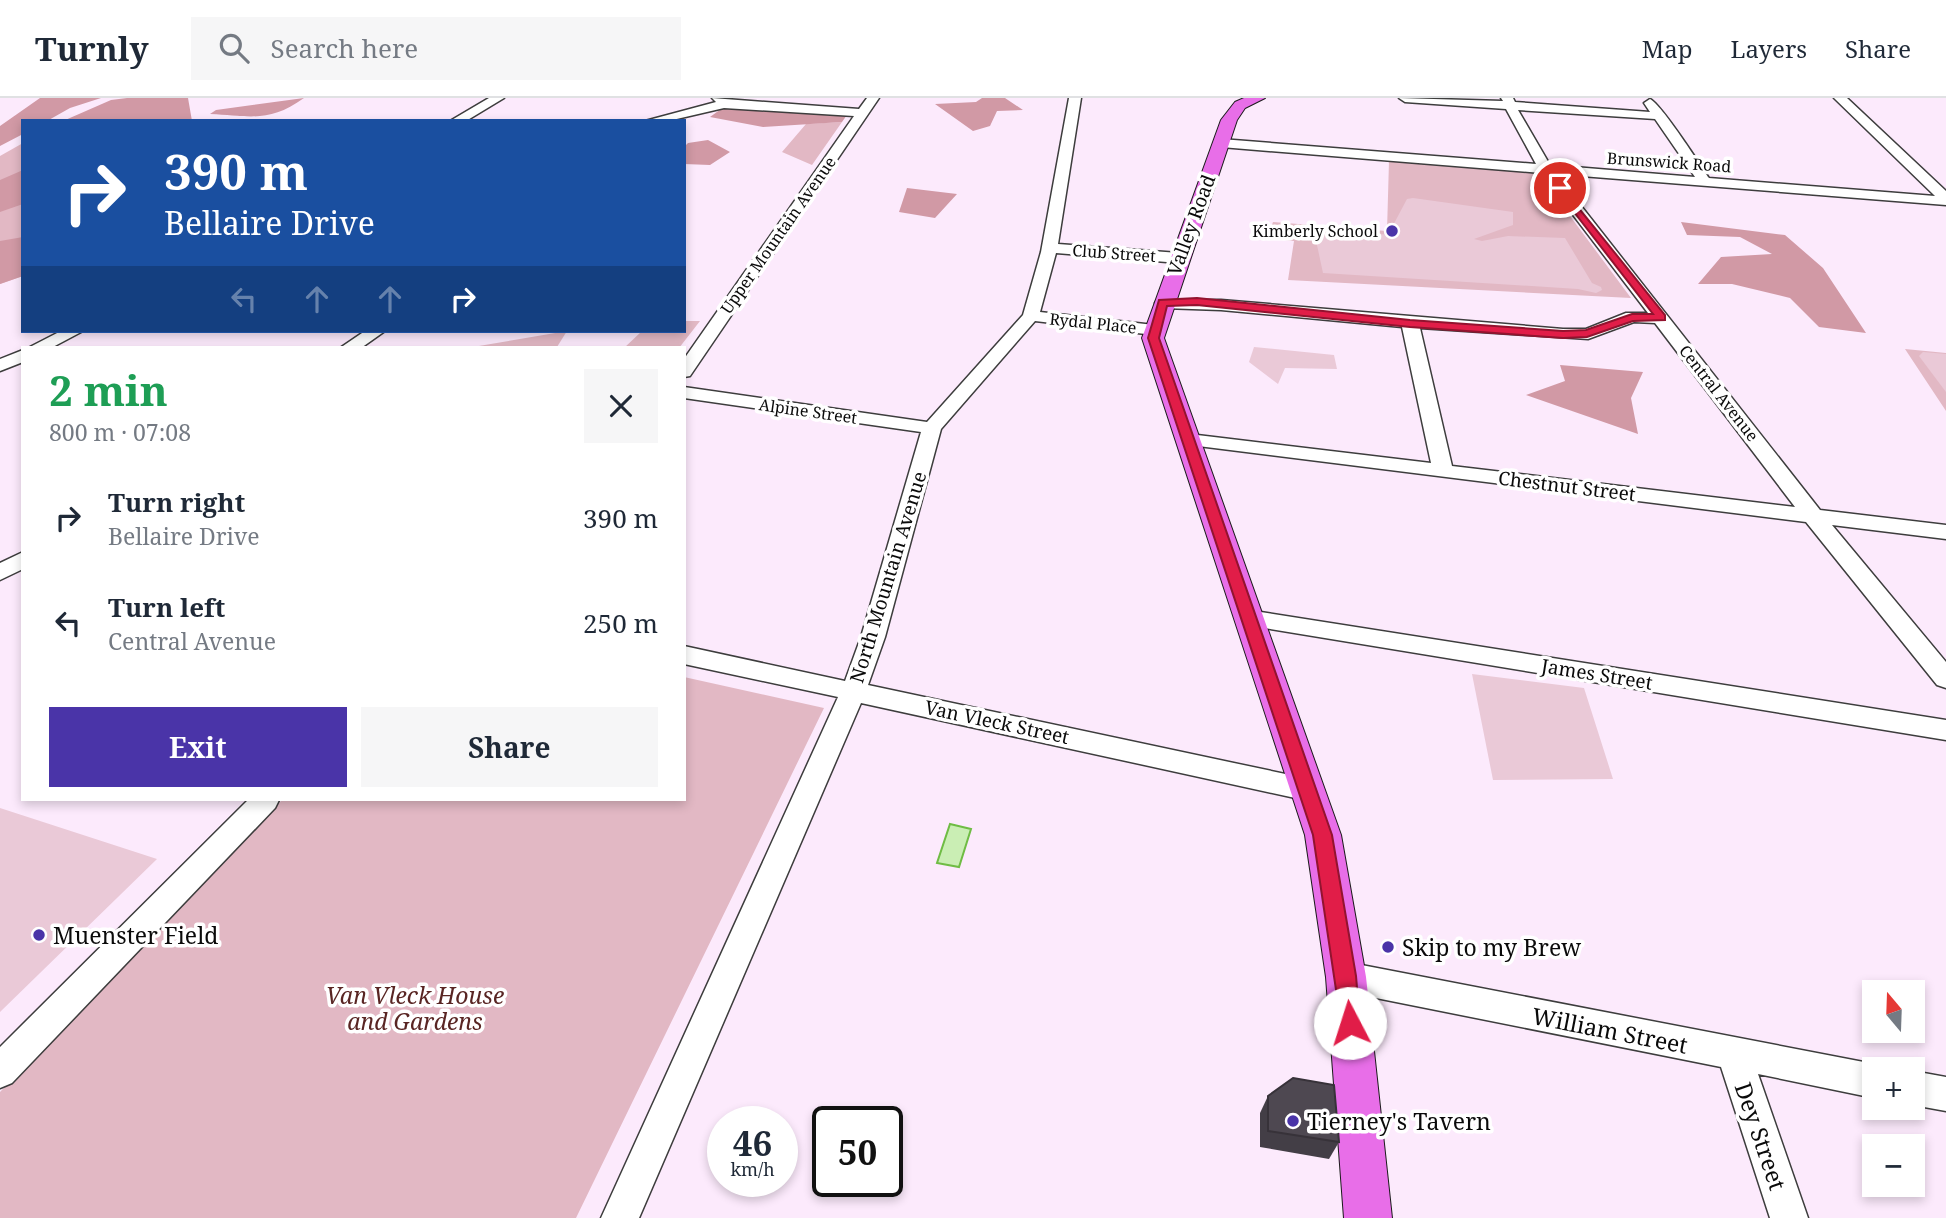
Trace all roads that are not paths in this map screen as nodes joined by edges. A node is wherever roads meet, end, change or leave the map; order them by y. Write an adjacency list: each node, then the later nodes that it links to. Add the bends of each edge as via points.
1 (498, 98): 12 (street)
2 (873, 98): 10 (street, Upper Mountain Avenue)
3 (1075, 98): 18 (street, North Mountain Avenue)
4 (1257, 98): 14 (main road, Valley Road, via 1234,111)
5 (1405, 98): 9 (street)
6 (1646, 98): 11 (street)
7 (1840, 98): 17 (street)
8 (721, 101): 10 (street); 13 (street)
9 (1509, 102): 11 (street); 15 (street, Central Avenue)
10 (863, 113): 30 (street, Upper Mountain Avenue)
11 (1660, 116): 16 (street)
12 (460, 119)
13 (658, 119)
14 (1221, 143): 15 (street, Brunswick Road); 19 (main road, Valley Road)
15 (1547, 171): 16 (street, Brunswick Road); 22 (street, Central Avenue)
16 (1706, 183): 17 (street, Brunswick Road)
17 (1946, 200)
18 (1050, 248): 19 (street, Club Street); 20 (street, North Mountain Avenue)
19 (1179, 258): 21 (main road, Valley Road)
20 (1031, 316): 21 (street, Rydal Place); 32 (street, North Mountain Avenue)
21 (1158, 316): 23 (street, Rydal Place, via 1224,303); 33 (main road, via 1153,338)
22 (1661, 318): 23 (street, Rydal Place, via 1632,317 1587,334); 35 (street, Central Avenue)
23 (1410, 323): 34 (street)
24 (70, 333): 26 (street)
25 (373, 333): 27 (street)
26 (41, 346)
27 (351, 346)
28 (21, 356): 29 (street)
29 (0, 366)
30 (686, 369)
31 (686, 392): 32 (street, Alpine Street)
32 (932, 428): 42 (street, North Mountain Avenue)
33 (1189, 440): 34 (street, Chestnut Street); 39 (main road)
34 (1443, 471): 35 (street, Chestnut Street)
35 (1814, 517): 36 (street, Chestnut Street); 41 (street, Central Avenue)
36 (1946, 533)
37 (21, 560): 38 (street)
38 (0, 573)
39 (1248, 618): 43 (street, James Street); 44 (main road)
40 (686, 655): 42 (street, Van Vleck Street)
41 (1946, 679)
42 (853, 692): 44 (street, Van Vleck Street); 52 (street, North Mountain Avenue)
43 (1946, 730)
44 (1309, 790): 46 (main road, via 1323,835)
45 (264, 801): 48 (street)
46 (1346, 976): 47 (street, William Street); 53 (main road)
47 (1734, 1055): 49 (street, William Street); 54 (street, Dey Street)
48 (0, 1070)
49 (1862, 1079)
50 (1925, 1090): 51 (street)
51 (1946, 1094)
52 (620, 1218)
53 (1368, 1218)
54 (1789, 1218)

